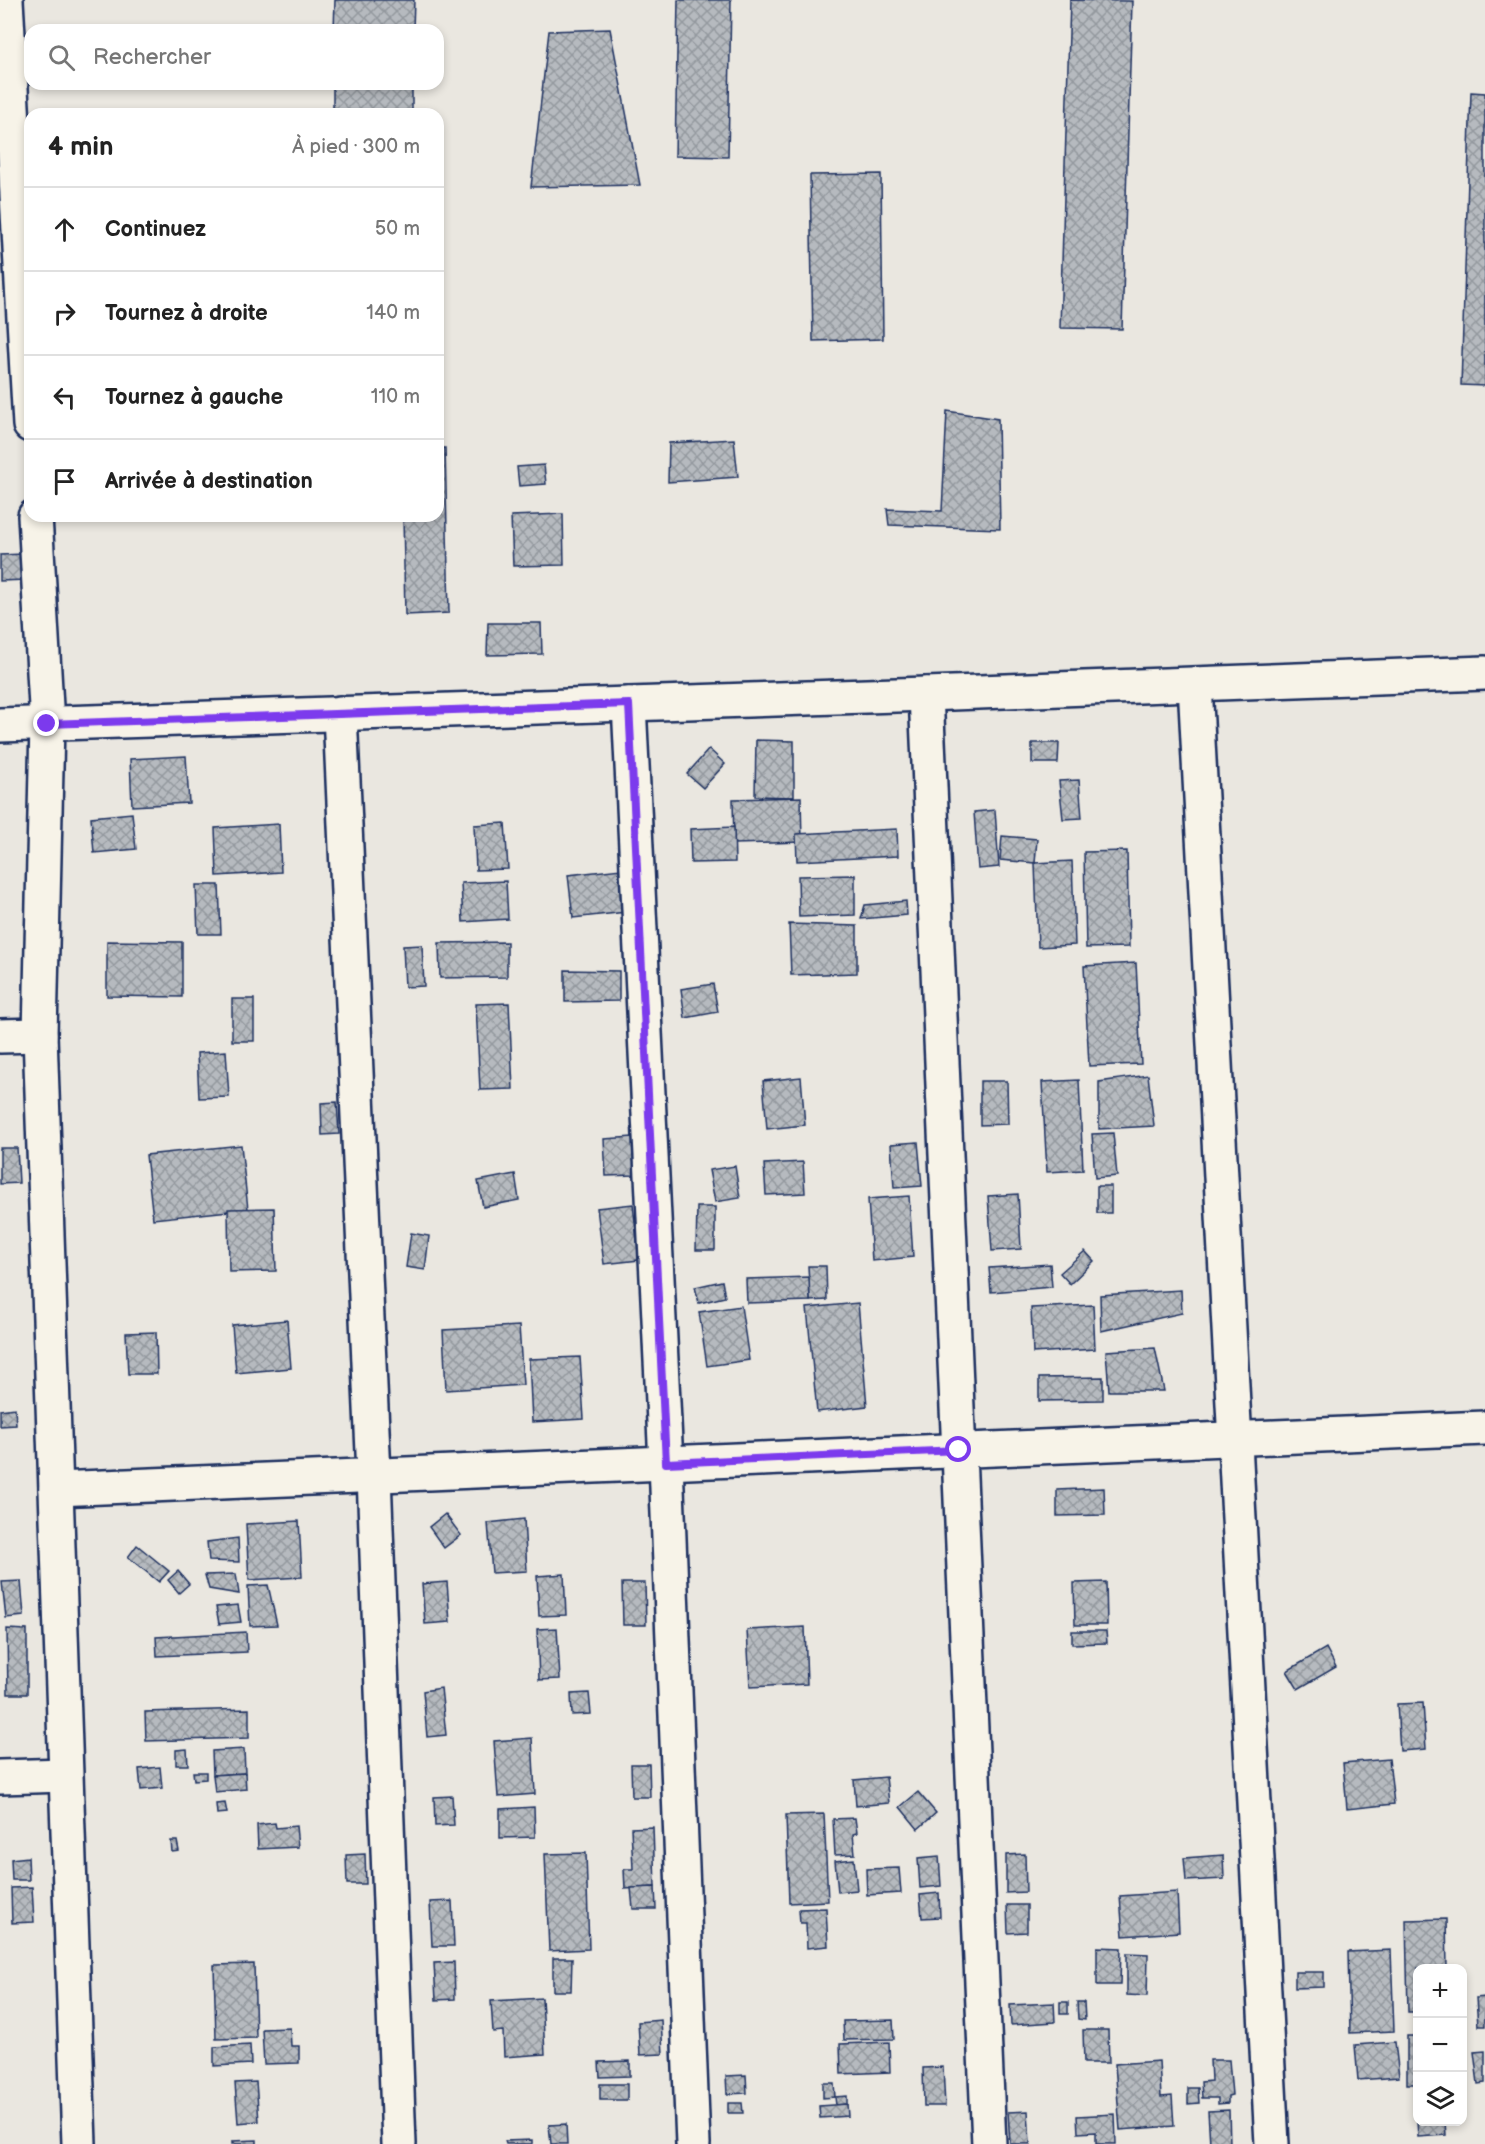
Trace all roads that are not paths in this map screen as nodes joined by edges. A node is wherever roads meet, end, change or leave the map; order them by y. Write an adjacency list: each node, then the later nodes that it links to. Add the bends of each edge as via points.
1 (6, 0): 2 (street)
2 (24, 319)
3 (35, 522): 9 (street)
4 (1485, 673): 5 (street)
5 (1195, 684): 6 (street); 14 (street)
6 (926, 694): 7 (street); 15 (street)
7 (629, 704): 8 (street); 16 (street)
8 (340, 714): 9 (street); 17 (street)
9 (47, 724): 10 (street); 11 (street)
10 (0, 725)
11 (40, 1035): 12 (street); 18 (street)
12 (0, 1036)
13 (1485, 1428): 14 (street)
14 (1235, 1438): 15 (street); 25 (street)
15 (959, 1450): 16 (street); 24 (street)
16 (666, 1463): 17 (street); 23 (street)
17 (374, 1475): 18 (street); 22 (street)
18 (56, 1489): 19 (street)
19 (65, 1775): 20 (street); 21 (street)
20 (0, 1777)
21 (79, 2144)
22 (399, 2144)
23 (693, 2144)
24 (989, 2144)
25 (1272, 2144)

